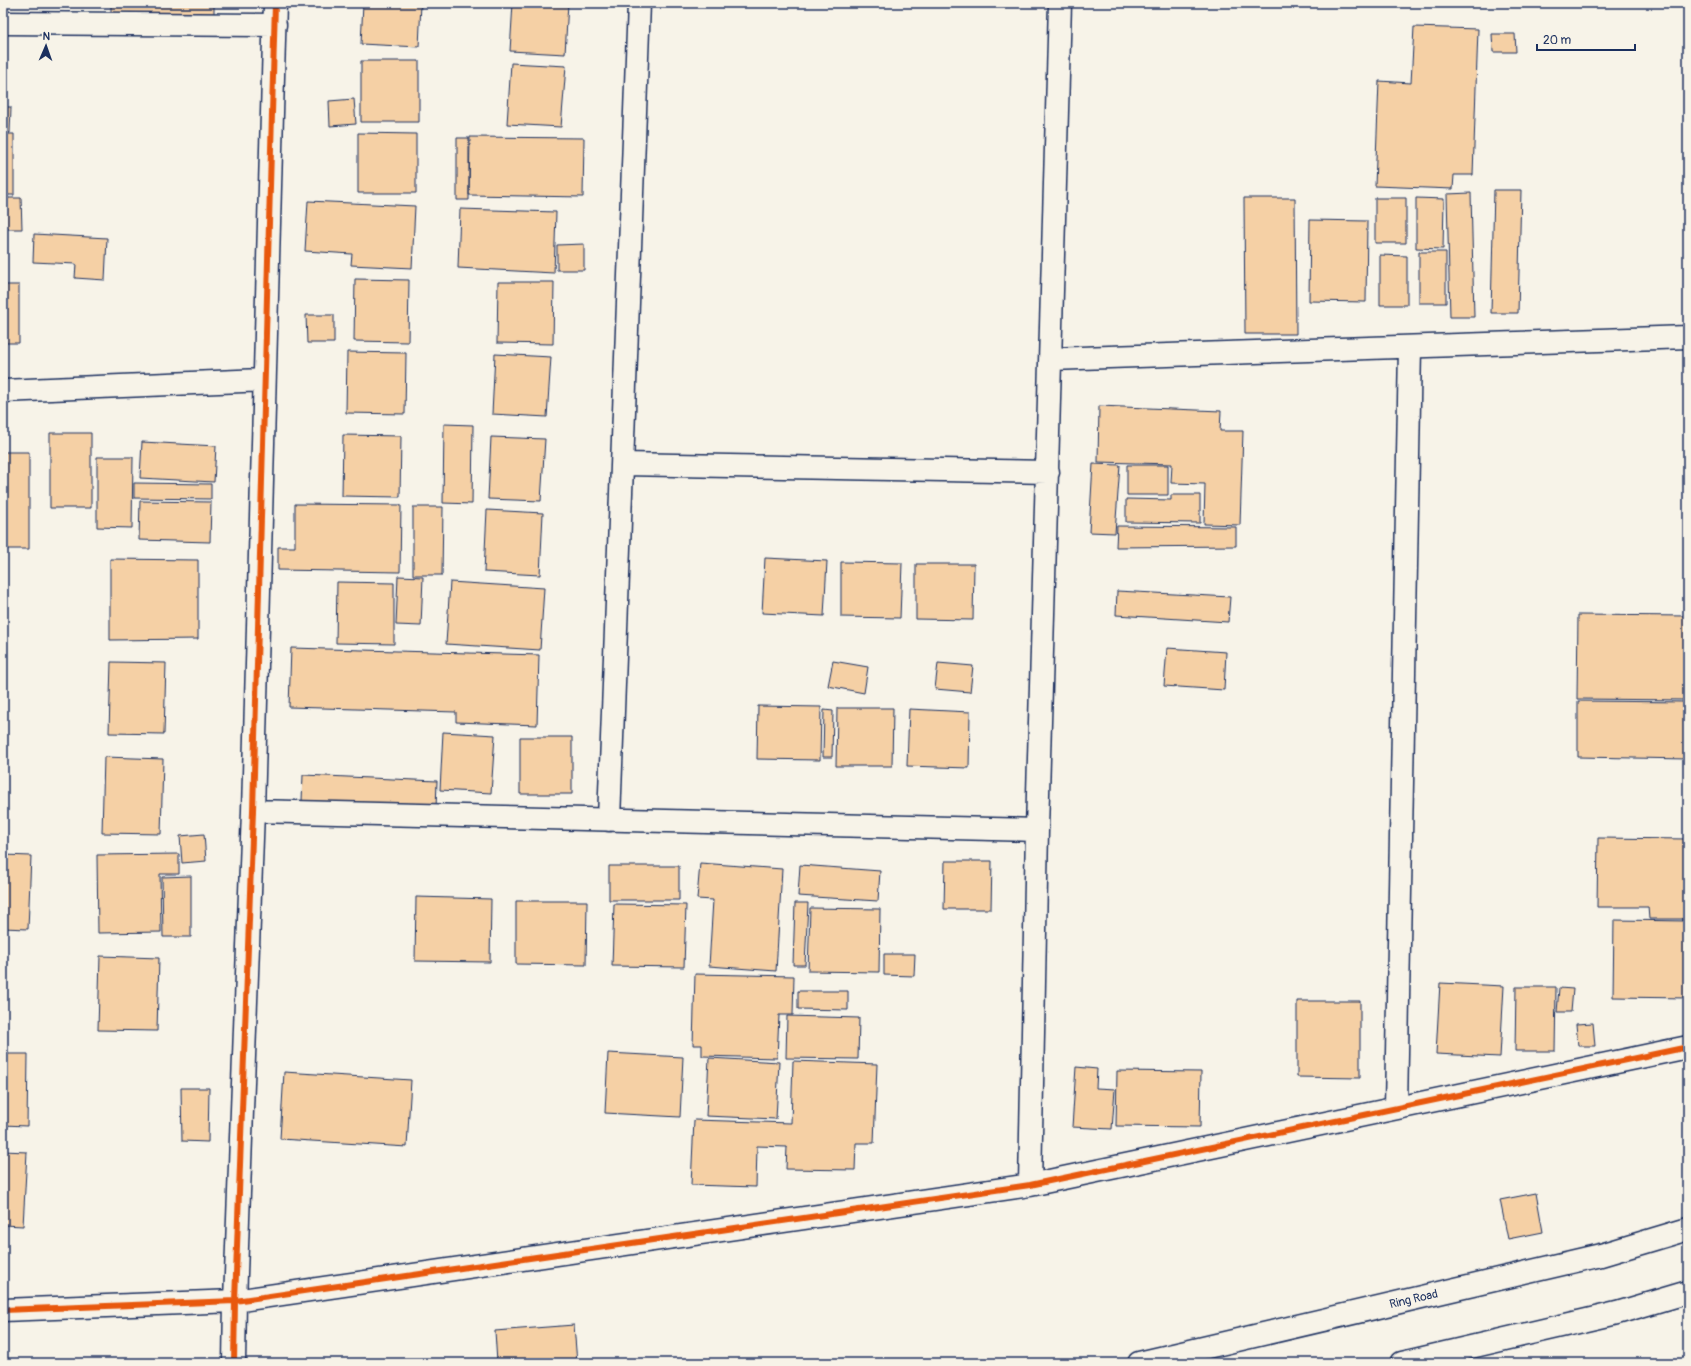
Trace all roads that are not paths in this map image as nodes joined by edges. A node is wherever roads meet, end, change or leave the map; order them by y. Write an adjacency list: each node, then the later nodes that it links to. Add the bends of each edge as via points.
1 (275, 3): 5 (street)
2 (639, 3): 11 (street)
3 (1060, 3): 8 (street)
4 (3, 23): 5 (street)
5 (274, 25): 9 (street)
6 (1688, 337): 7 (street)
7 (1410, 347): 8 (street); 17 (street)
8 (1051, 359): 12 (street)
9 (264, 380): 10 (street); 13 (street)
10 (3, 391)
11 (623, 464): 12 (street); 14 (street)
12 (1048, 472): 15 (street)
13 (253, 812): 14 (street); 21 (street)
14 (609, 820): 15 (street)
15 (1037, 830): 18 (street)
16 (1688, 1047): 17 (street)
17 (1396, 1108): 18 (street)
18 (1030, 1185): 21 (street)
19 (1688, 1229): 24 (street, Ring Road, via 1601,1255)
20 (1688, 1292): 25 (street, via 1617,1313)
21 (235, 1301): 22 (street); 23 (street)
22 (3, 1310)
23 (234, 1363)
24 (1138, 1363)
25 (1402, 1363)

